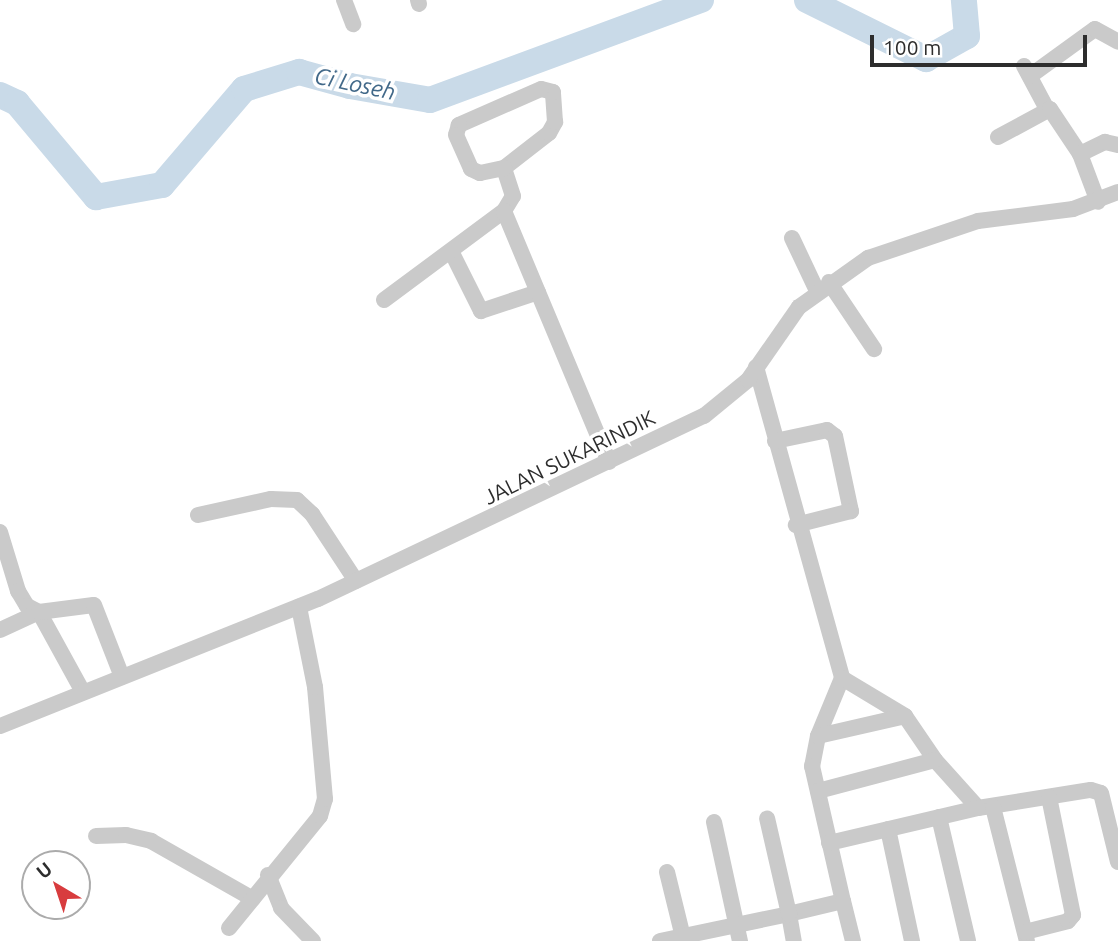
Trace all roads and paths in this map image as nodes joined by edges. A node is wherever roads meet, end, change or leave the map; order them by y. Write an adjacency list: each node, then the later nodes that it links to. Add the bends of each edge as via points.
1 (344, 0): 2 (street)
2 (353, 24)
3 (1118, 42): 4 (street, via 1095,29 1027,71)
4 (1047, 109): 5 (street); 7 (street)
5 (998, 137)
6 (1118, 145): 7 (street, via 1105,142)
7 (1080, 154): 10 (street)
8 (505, 168): 8 (street, via 480,173 471,169 456,135 459,125 541,89 553,92 555,122 549,133); 11 (street, via 513,196)
9 (1118, 192): 10 (street, JALAN SUKARINDIK)
10 (1098, 202): 14 (street, JALAN SUKARINDIK, via 978,221 931,234 868,258)
11 (504, 211): 13 (street); 15 (street)
12 (792, 238): 14 (street)
13 (452, 253): 15 (street, via 481,311); 16 (street)
14 (823, 287): 17 (street); 18 (street, JALAN SUKARINDIK, via 789,318)
15 (538, 292): 20 (street)
16 (384, 300)
17 (874, 349)
18 (756, 367): 19 (street); 20 (street, JALAN SUKARINDIK, via 721,404)
19 (775, 441): 22 (street); 22 (street, via 827,430 835,436 851,511)
20 (609, 462): 24 (street, JALAN SUKARINDIK)
21 (198, 515): 24 (street, via 271,499 297,500 312,514)
22 (796, 524): 29 (street)
23 (0, 532): 26 (street, via 18,591 27,606)
24 (356, 581): 25 (street, JALAN SUKARINDIK)
25 (299, 607): 28 (street, JALAN SUKARINDIK); 47 (street, via 315,687 324,799 320,816)
26 (38, 612): 27 (street); 28 (street, via 94,604); 30 (street)
27 (0, 630)
28 (122, 677): 30 (street, JALAN SUKARINDIK)
29 (842, 678): 31 (street); 33 (street)
30 (83, 692): 32 (street, JALAN SUKARINDIK)
31 (905, 716): 33 (street); 34 (street)
32 (1, 722)
33 (818, 736): 35 (street, via 812,766)
34 (935, 760): 35 (street); 37 (street)
35 (818, 791): 44 (street)
36 (1049, 797): 37 (street); 41 (street, via 1096,790 1104,797); 53 (street, via 1073,915)
37 (986, 808): 38 (street); 53 (street)
38 (939, 817): 42 (street); 60 (street)
39 (767, 818): 50 (street)
40 (714, 822): 52 (street)
41 (1115, 824): 45 (street)
42 (888, 829): 44 (street); 59 (street)
43 (96, 836): 48 (street, via 125,835 151,841)
44 (829, 843): 49 (street)
45 (1118, 862)
46 (667, 872): 54 (street)
47 (268, 875): 48 (street); 55 (street, via 281,908)
48 (253, 899): 51 (street)
49 (843, 901): 50 (street); 58 (street)
50 (789, 914): 52 (street); 57 (street)
51 (229, 928)
52 (739, 934): 54 (street)
53 (1026, 936)
54 (683, 939): 56 (street)
55 (313, 941)
56 (660, 941)
57 (794, 941)
58 (853, 941)
59 (912, 941)
60 (968, 941)

